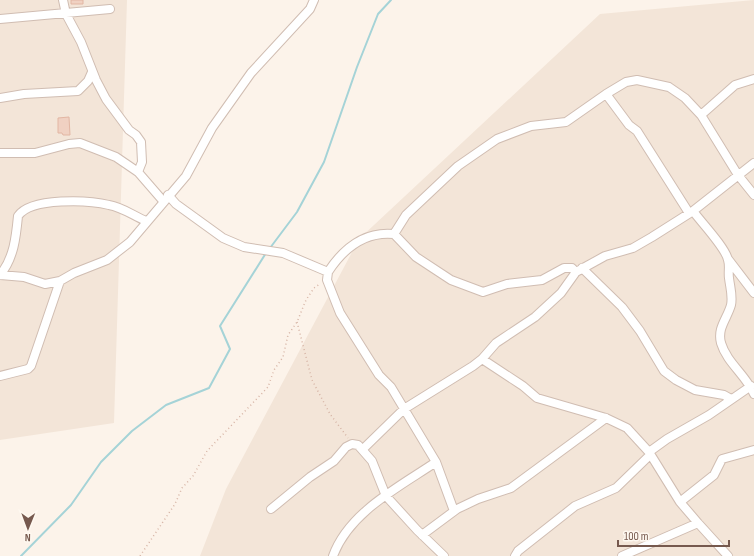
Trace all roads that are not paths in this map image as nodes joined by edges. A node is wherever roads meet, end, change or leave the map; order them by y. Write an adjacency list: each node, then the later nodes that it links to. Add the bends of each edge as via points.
1 (63, 0): 4 (street)
2 (314, 0): 15 (street, via 310,9 251,73 212,128 186,176)
3 (110, 9): 4 (street)
4 (66, 14): 5 (street); 6 (street, via 81,42)
5 (0, 19)
6 (92, 72): 9 (street, via 88,81 78,91); 13 (street, via 106,99 141,142 142,162)
7 (754, 79): 10 (street, via 735,85)
8 (606, 94): 10 (street, via 626,82 637,80 669,87 685,98); 18 (street, via 637,131); 20 (street, via 566,122 531,126 497,138 458,166 406,215)
9 (0, 98)
10 (701, 115): 14 (street)
11 (0, 153): 13 (street, via 35,153 80,143 116,157)
12 (754, 163): 14 (street)
13 (138, 172): 17 (street)
14 (738, 175): 16 (street); 18 (street)
15 (168, 195): 17 (street); 24 (street, via 176,204 223,238 244,248 283,253)
16 (754, 196)
17 (164, 202): 19 (street)
18 (691, 212): 21 (street, via 717,241); 22 (street, via 633,248 605,256)
19 (146, 221): 23 (street, via 110,205 61,200 29,208 18,216 14,247 8,265); 25 (street, via 130,242 107,260)
20 (394, 234): 22 (street, via 422,261 451,280 480,292 507,284 542,280 564,268); 24 (street, via 371,235 350,245 340,254)
21 (728, 260): 26 (street); 29 (street, via 731,306 721,327 721,342 729,360)
22 (579, 270): 27 (street, via 561,293 535,317 496,343); 30 (street, via 622,307 664,371 695,390 724,395)
23 (0, 275): 25 (street, via 24,277 45,284)
24 (327, 276): 31 (street, via 334,302 379,375 391,387)
25 (60, 281): 28 (street, via 31,366)
26 (754, 293)
27 (482, 359): 31 (street); 32 (street, via 537,398)
28 (0, 376)
29 (752, 390): 30 (street)
30 (731, 399): 35 (street)
31 (404, 409): 33 (street); 36 (street)
32 (606, 418): 35 (street, via 627,428); 40 (street, via 511,488)
33 (363, 449): 37 (street, via 372,461); 39 (street, via 352,444 346,447 334,461)
34 (754, 450): 38 (street, via 722,459 714,475)
35 (649, 453): 38 (street); 45 (street, via 616,488 575,506)
36 (436, 462): 37 (street); 40 (street)
37 (386, 496): 42 (street); 43 (street, via 348,527)
38 (680, 502): 41 (street)
39 (271, 509)
40 (454, 511): 42 (street)
41 (698, 523): 46 (street); 47 (street)
42 (422, 535): 44 (street)
43 (333, 556)
44 (444, 556)
45 (514, 556)
46 (622, 556)
47 (728, 556)

